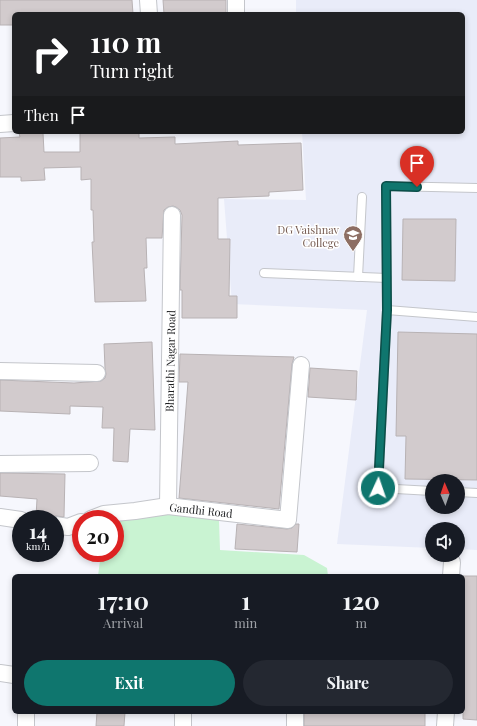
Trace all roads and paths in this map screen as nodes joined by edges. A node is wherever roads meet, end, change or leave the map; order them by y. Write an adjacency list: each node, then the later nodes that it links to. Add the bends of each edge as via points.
1 (148, 0): 3 (street)
2 (236, 0): 4 (street)
3 (149, 12)
4 (236, 12)
5 (12, 123): 6 (street)
6 (0, 124)
7 (477, 188): 12 (lane, via 386,186)
8 (362, 197): 11 (lane)
9 (172, 215): 23 (street, Bharathi Nagar Road)
10 (264, 274): 11 (lane)
11 (358, 277): 12 (lane)
12 (387, 278): 13 (lane)
13 (387, 310): 14 (lane); 20 (lane, via 378,488)
14 (477, 317)
15 (301, 365): 23 (street, Gandhi Road, via 288,520)
16 (0, 371): 17 (street)
17 (97, 373)
18 (90, 463): 19 (street)
19 (0, 464)
20 (425, 491)
21 (465, 492): 22 (lane)
22 (477, 493)
23 (168, 506): 24 (street, Gandhi Road)
24 (124, 512)
25 (0, 517): 26 (street)
26 (12, 519)
27 (0, 673): 28 (street)
28 (12, 675)
29 (26, 714): 32 (street)
30 (183, 714): 33 (street)
31 (446, 714): 34 (street)
32 (26, 726)
33 (183, 726)
34 (445, 726)

